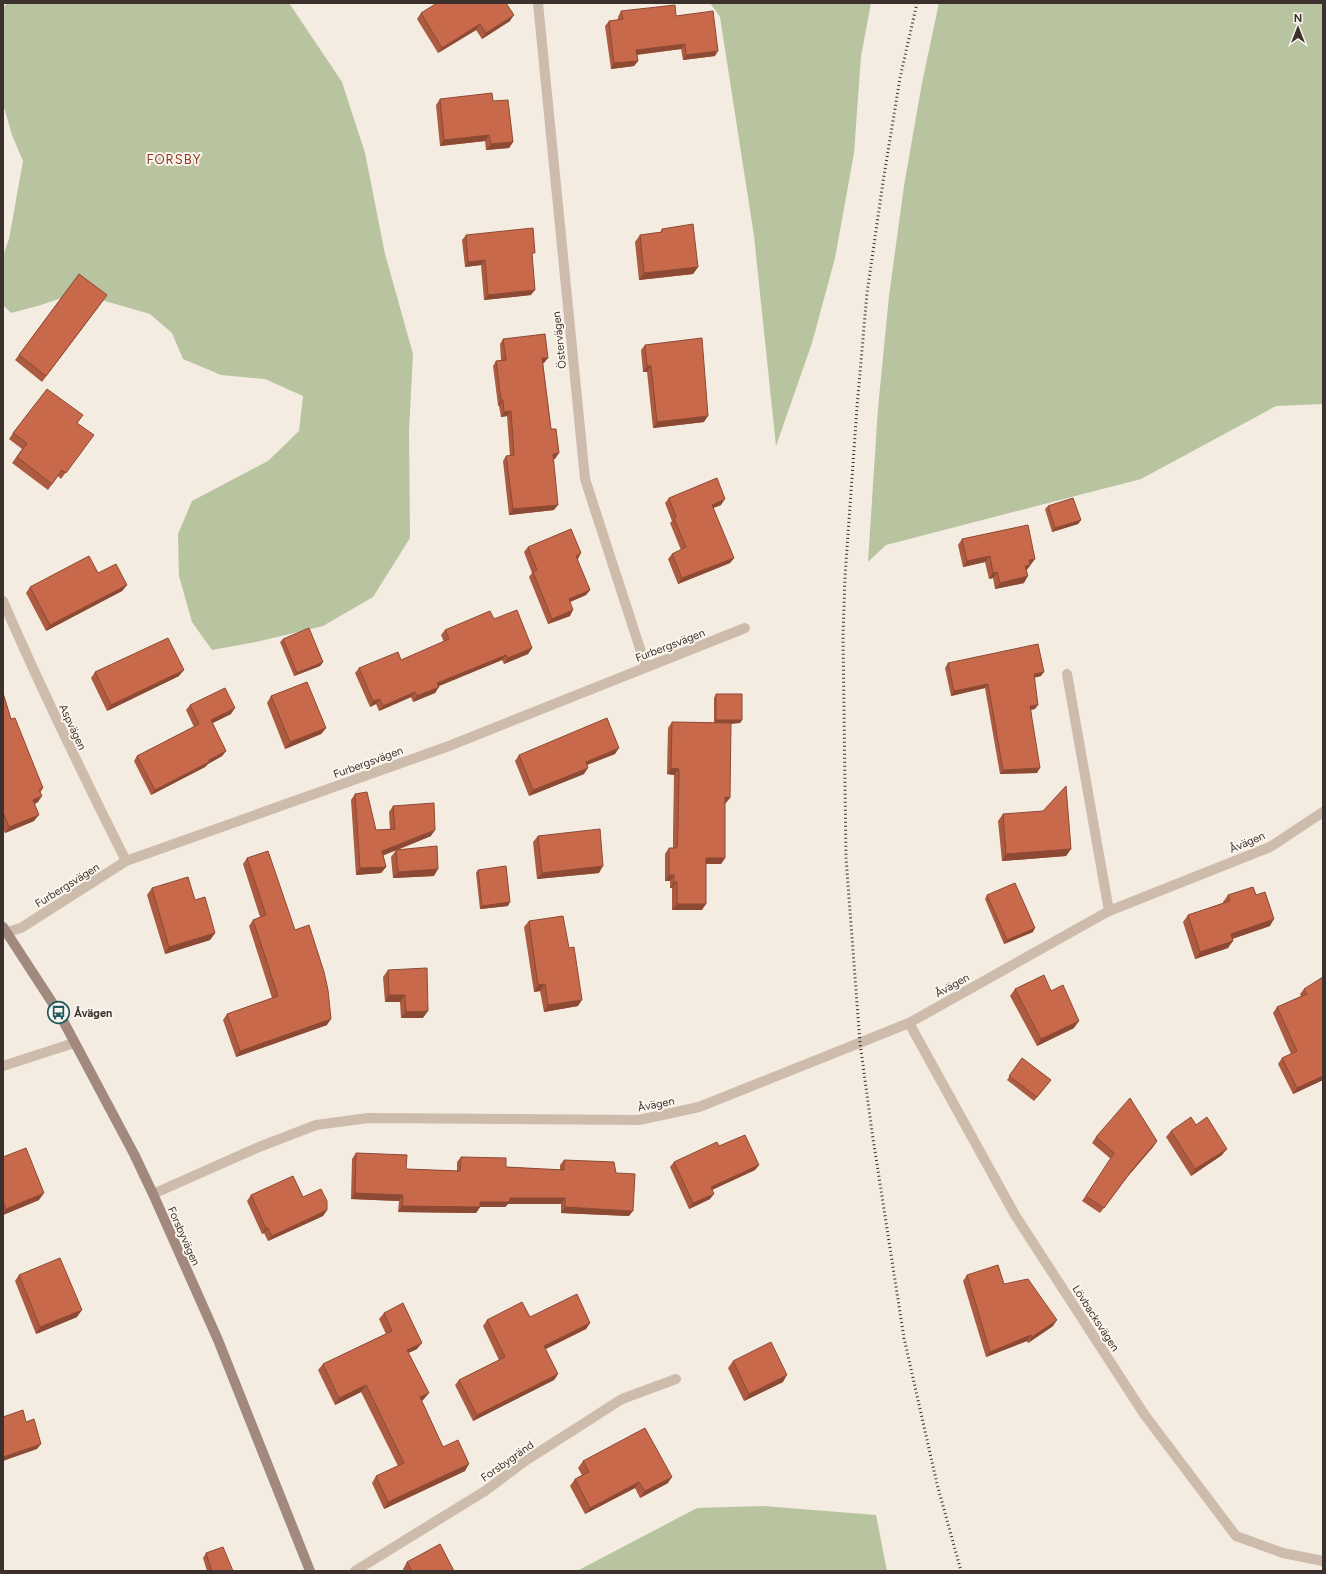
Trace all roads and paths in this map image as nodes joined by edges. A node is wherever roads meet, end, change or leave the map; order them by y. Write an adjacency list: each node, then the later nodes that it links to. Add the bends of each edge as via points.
1 (538, 3): 4 (street, Östervägen, via 585,479)
2 (3, 601): 7 (street, Aspvägen, via 76,762)
3 (745, 628): 4 (street, Furbergsvägen)
4 (646, 667): 7 (street, Furbergsvägen, via 449,746)
5 (1067, 674): 8 (street)
6 (1323, 812): 8 (street, Åvägen, via 1270,847)
7 (126, 861): 9 (street, Furbergsvägen, via 21,928)
8 (1109, 911): 10 (street, Åvägen)
9 (5, 930): 11 (street, Forsbyvägen, via 59,1013)
10 (909, 1023): 13 (street, Åvägen, via 698,1107 639,1120 368,1118 316,1125); 15 (street, Lövbacksvägen, via 1015,1215 1144,1414 1236,1536 1283,1553)
11 (74, 1043): 12 (street); 13 (street, Forsbyvägen)
12 (3, 1066)
13 (153, 1194): 16 (street, Forsbyvägen, via 218,1340)
14 (676, 1379): 17 (street, Forsbygränd, via 622,1399 485,1491)
15 (1323, 1561)
16 (310, 1571)
17 (355, 1571)

